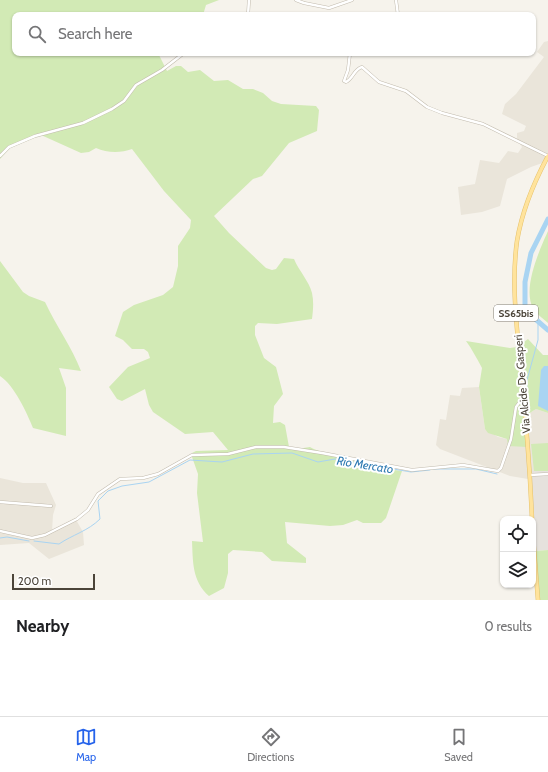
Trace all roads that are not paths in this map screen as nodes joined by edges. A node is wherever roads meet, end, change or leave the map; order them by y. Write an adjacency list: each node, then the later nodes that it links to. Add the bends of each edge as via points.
1 (249, 0): 5 (street)
2 (296, 0): 3 (street, via 328,8)
3 (352, 0)
4 (396, 0): 6 (street)
5 (248, 12)
6 (398, 12)
7 (180, 56): 9 (street, via 162,70 136,84 124,101 112,109 83,123 36,136 9,147)
8 (350, 56): 10 (street, via 344,80 346,82 362,67 379,82 406,91 427,107 483,124)
9 (0, 156)
10 (548, 156): 11 (main road, Via Alcide De Gasperi / SS65bis, via 523,215 515,261 516,308)
11 (524, 401): 12 (main road, Via Alcide De Gasperi / SS65bis); 17 (street, via 516,407 511,439 498,471 463,465 412,470 284,447 256,447 228,454 192,455 158,474 143,478 120,479 98,494 88,510 77,519 45,535 32,538)
12 (530, 474): 13 (street); 16 (main road, SS65bis)
13 (548, 474)
14 (0, 502): 15 (street)
15 (51, 506)
16 (532, 516)
17 (0, 531)
18 (534, 552): 19 (main road)
19 (538, 600)

